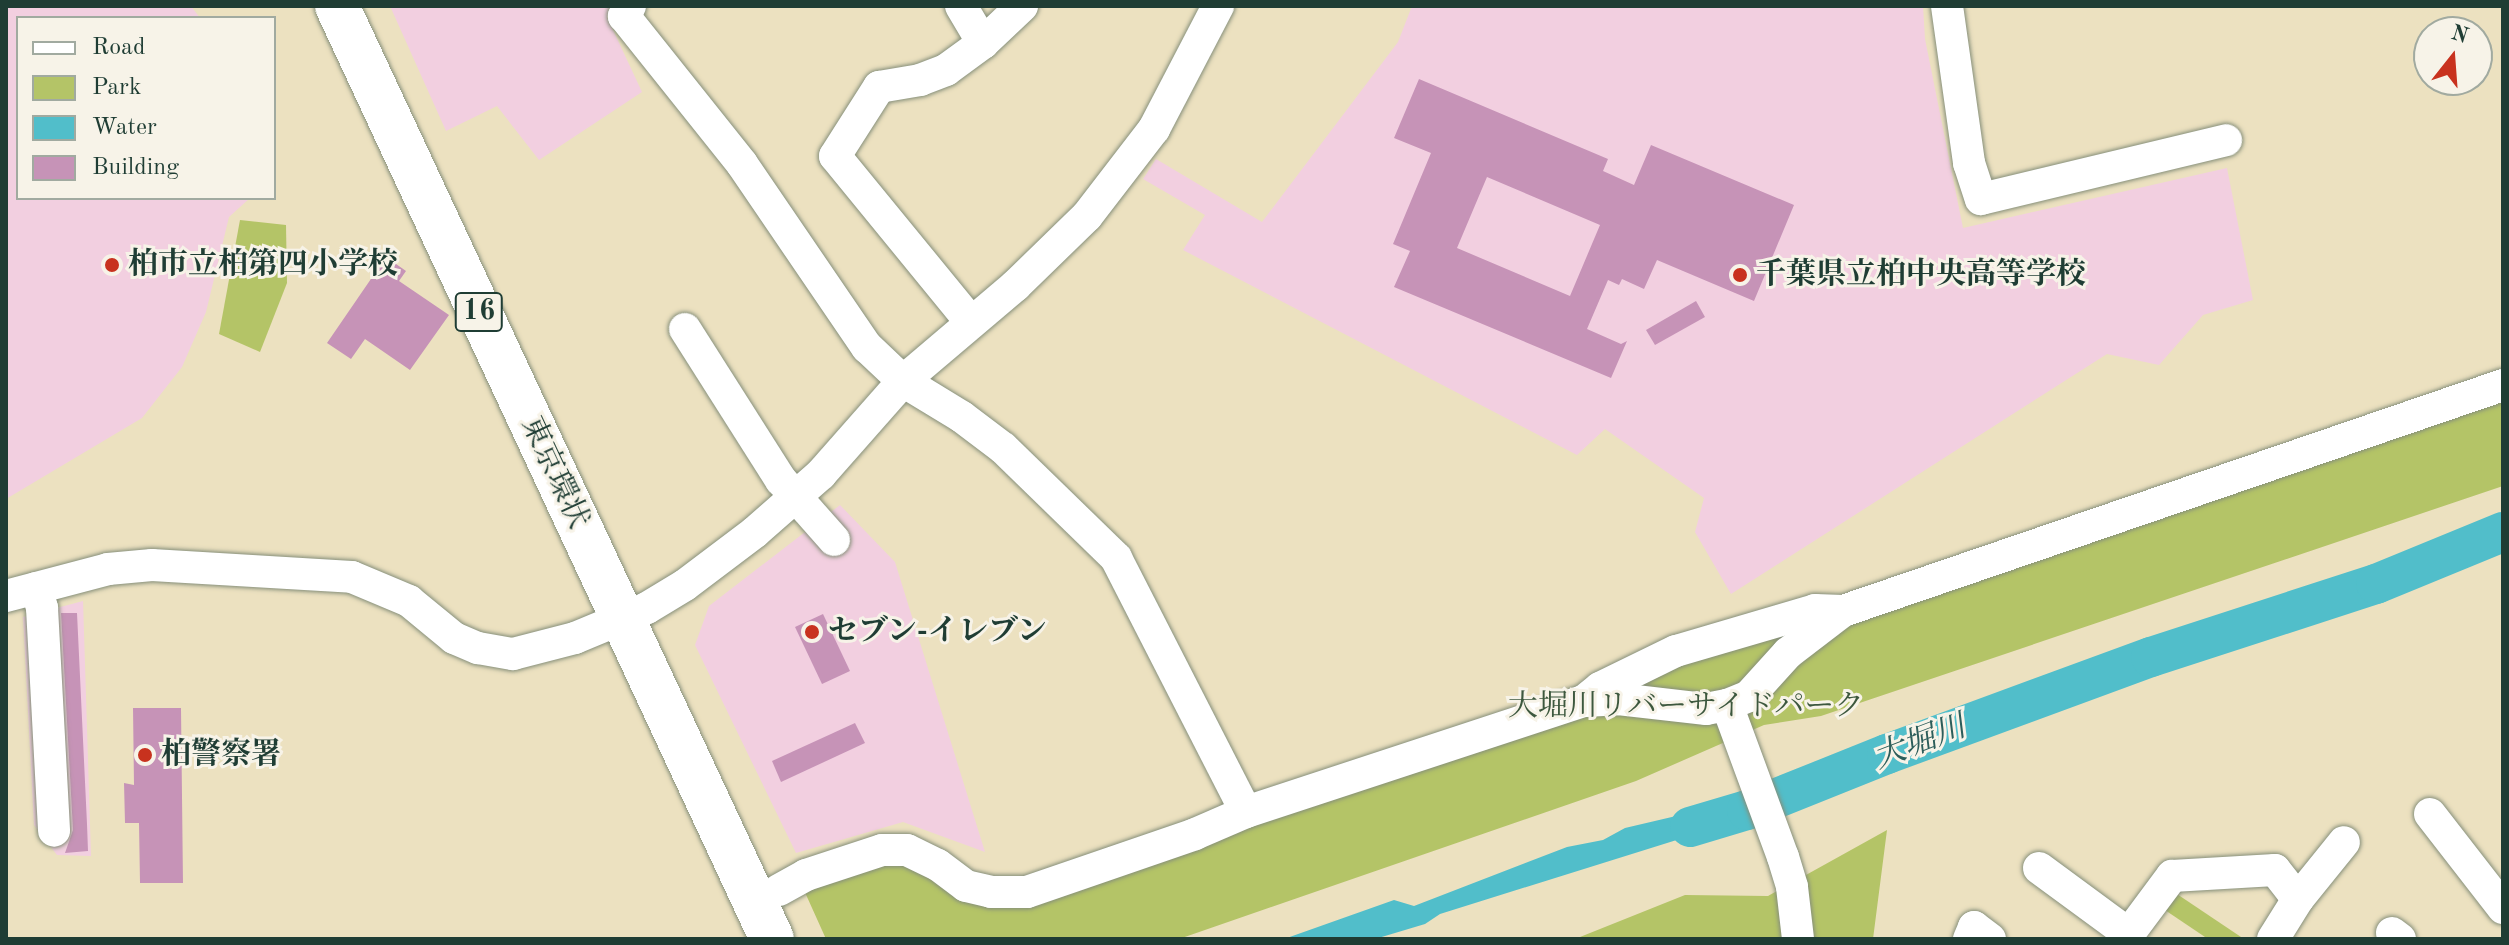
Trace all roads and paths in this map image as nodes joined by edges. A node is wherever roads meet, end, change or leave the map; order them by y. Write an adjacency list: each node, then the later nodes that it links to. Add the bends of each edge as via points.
1 (337, 6): 18 (highway, 東京環状 / 16)
2 (371, 6): 18 (highway, 東京環状 / 16)
3 (630, 6): 12 (street, via 624,16 742,164 867,347)
4 (961, 6): 8 (street)
5 (1022, 6): 8 (street)
6 (1218, 6): 10 (street, via 1154,129 1121,175 1051,253)
7 (1947, 6): 9 (street, via 1969,163 1981,199)
8 (983, 43): 10 (street, via 946,70 879,87 835,156)
9 (2226, 140)
10 (970, 321): 12 (street)
11 (685, 329): 14 (street)
12 (903, 381): 14 (street); 21 (street, via 1003,448 1116,558)
13 (2503, 385): 17 (street)
14 (796, 496): 15 (street); 18 (street, via 697,576)
15 (834, 540)
16 (21, 592): 18 (street, via 108,569 152,565 352,577 409,601 454,638 513,654 575,638); 23 (street, via 42,608)
17 (1843, 611): 19 (street, via 1815,610 1676,651); 20 (street, via 1788,653)
18 (635, 613): 26 (highway, 東京環状 / 16); 30 (highway, 東京環状 / 16)
19 (1584, 701): 20 (street, via 1618,699); 21 (street)
20 (1731, 714): 32 (street, via 1792,887)
21 (1246, 812): 26 (street, via 1027,892 966,886 907,850 882,850 806,875)
22 (2430, 814): 28 (street)
23 (54, 831)
24 (2344, 842): 27 (street)
25 (2039, 868): 29 (street)
26 (779, 890): 31 (highway, 東京環状 / 16)
27 (2298, 899): 29 (street, via 2275,870 2172,876); 35 (street)
28 (2503, 908)
29 (2127, 936)
30 (772, 939)
31 (801, 939)
32 (1798, 939)
33 (1969, 939): 34 (street, via 1974,927)
34 (1990, 939)
35 (2273, 939)

